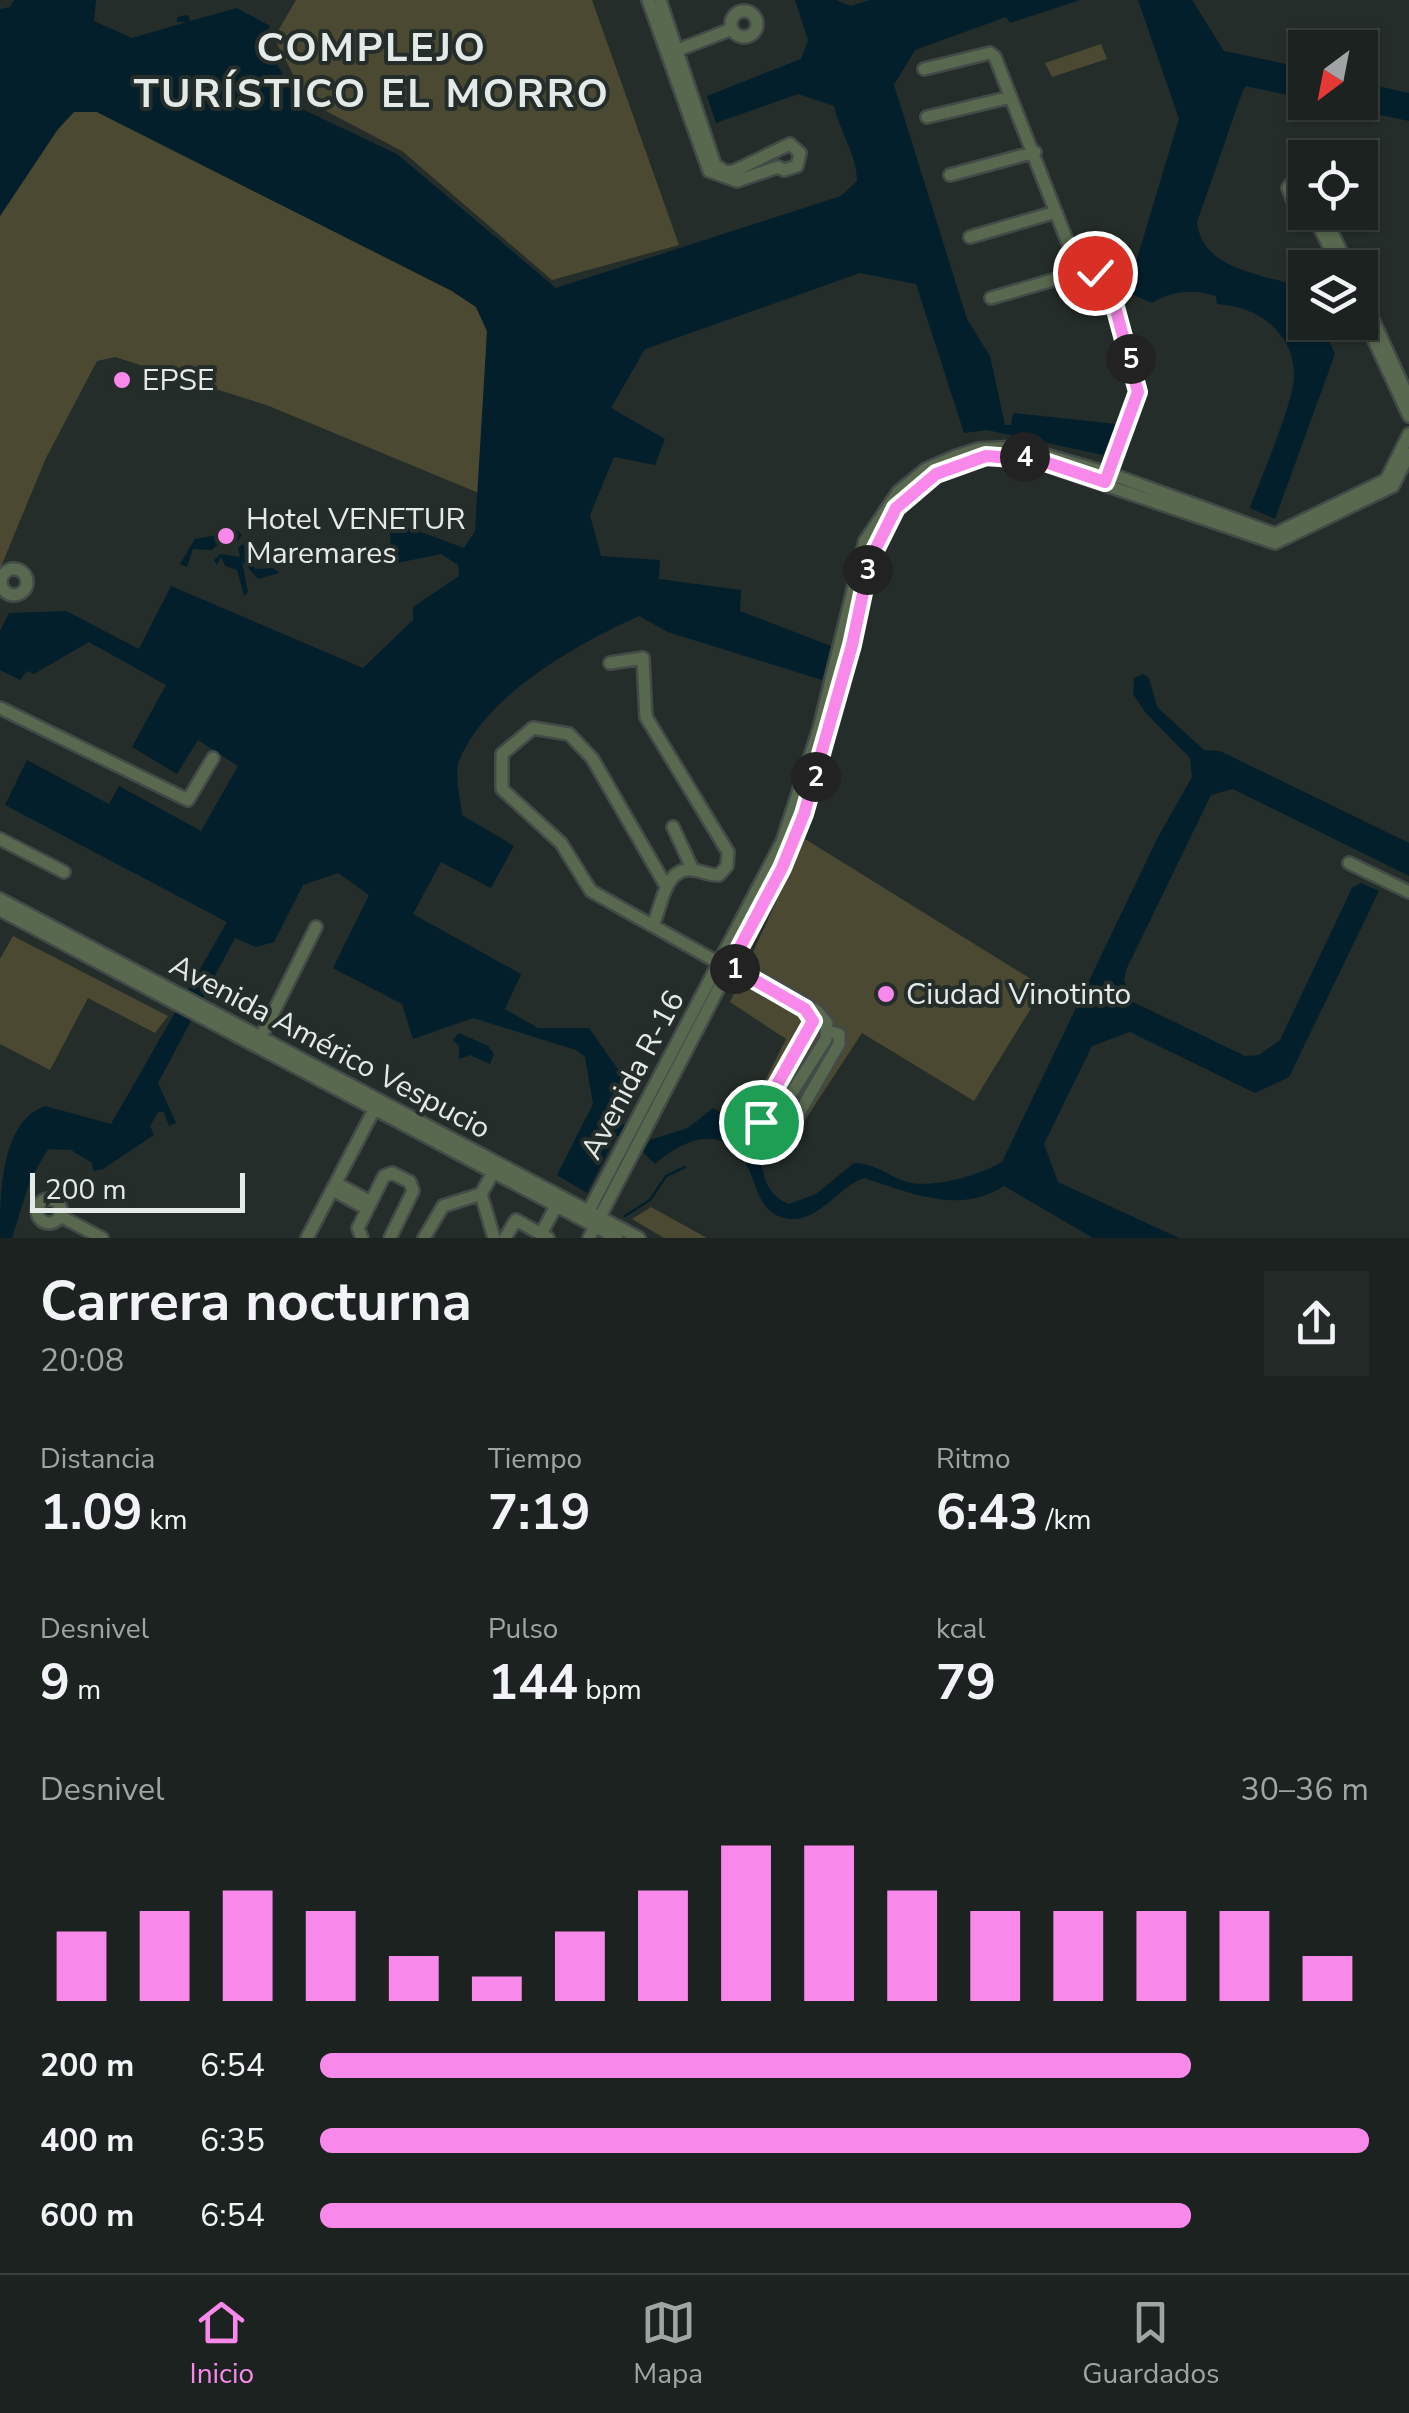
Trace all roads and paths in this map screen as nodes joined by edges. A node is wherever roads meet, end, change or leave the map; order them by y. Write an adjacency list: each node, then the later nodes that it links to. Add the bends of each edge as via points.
1 (649, 0): 4 (street)
2 (660, 0): 4 (street)
3 (732, 28): 4 (street)
4 (672, 52): 9 (street, via 704,162 717,177 736,181)
5 (924, 69): 6 (street, via 990,53)
6 (1011, 96): 7 (street); 8 (street)
7 (928, 117)
8 (1035, 152): 10 (street); 11 (street)
9 (776, 161)
10 (950, 175)
11 (1056, 212): 12 (street); 13 (street)
12 (970, 237)
13 (1074, 265): 14 (street); 16 (street, via 1067,276)
14 (1095, 273): 15 (street, via 1098,284); 15 (street, via 1107,264 1116,268 1118,279)
15 (1110, 288): 23 (street, via 1138,392)
16 (991, 298)
17 (1377, 340): 20 (street)
18 (1378, 340): 19 (street)
19 (1409, 399)
20 (1409, 416)
21 (1409, 434): 24 (street, via 1386,480)
22 (1409, 454): 24 (street, via 1393,486)
23 (1107, 478): 24 (street, Avenida R-16); 42 (street, Avenida R-16, via 1023,456 970,460 908,494 870,542 804,814)
24 (1275, 538)
25 (1, 579): 26 (street); 26 (street, via 12,570 25,575 25,589)
26 (12, 595): 27 (street)
27 (0, 602)
28 (610, 663): 34 (street, via 643,658 646,717 728,852 719,875)
29 (0, 708): 30 (street, via 188,800)
30 (213, 758)
31 (674, 827): 34 (street)
32 (0, 839): 35 (street)
33 (1349, 863): 37 (street)
34 (693, 870): 36 (street)
35 (64, 872)
36 (666, 886): 40 (street); 40 (street, via 592,758 570,734 533,728 508,745 500,780 510,800 550,830 598,898)
37 (1409, 892)
38 (0, 899): 43 (street, Avenida Américo Vespucio)
39 (0, 910): 43 (street, Avenida Américo Vespucio)
40 (653, 924): 42 (street)
41 (316, 927): 46 (street)
42 (728, 963): 45 (street, via 817,1010); 48 (street, via 805,1009 813,1021 759,1106); 55 (street, Avenida R-16)
43 (174, 999): 44 (street, Avenida Américo Vespucio)
44 (204, 1015): 46 (street, Avenida Américo Vespucio); 47 (street, Avenida Américo Vespucio)
45 (828, 1031): 48 (street, via 781,1114); 48 (street, via 839,1034 839,1044 786,1136 773,1142)
46 (260, 1040): 47 (street, Avenida Américo Vespucio)
47 (376, 1105): 49 (street, Avenida Américo Vespucio); 50 (street)
48 (766, 1124)
49 (495, 1168): 51 (street); 53 (street, Avenida Américo Vespucio); 55 (street, Avenida Américo Vespucio)
50 (334, 1186): 52 (street); 58 (street)
51 (481, 1194): 61 (street, via 443,1206); 62 (street)
52 (369, 1205): 59 (street, via 358,1228); 60 (street, via 384,1176 410,1182 413,1191)
53 (556, 1206): 55 (street, Avenida Américo Vespucio); 56 (street)
54 (60, 1216): 57 (street)
55 (590, 1222): 64 (street, Avenida Américo Vespucio); 65 (street, Avenida Américo Vespucio)
56 (544, 1236): 63 (street, via 516,1220)
57 (102, 1238)
58 (307, 1238)
59 (362, 1238)
60 (390, 1238)
61 (424, 1238)
62 (494, 1238)
63 (506, 1238)
64 (617, 1238)
65 (639, 1238)

